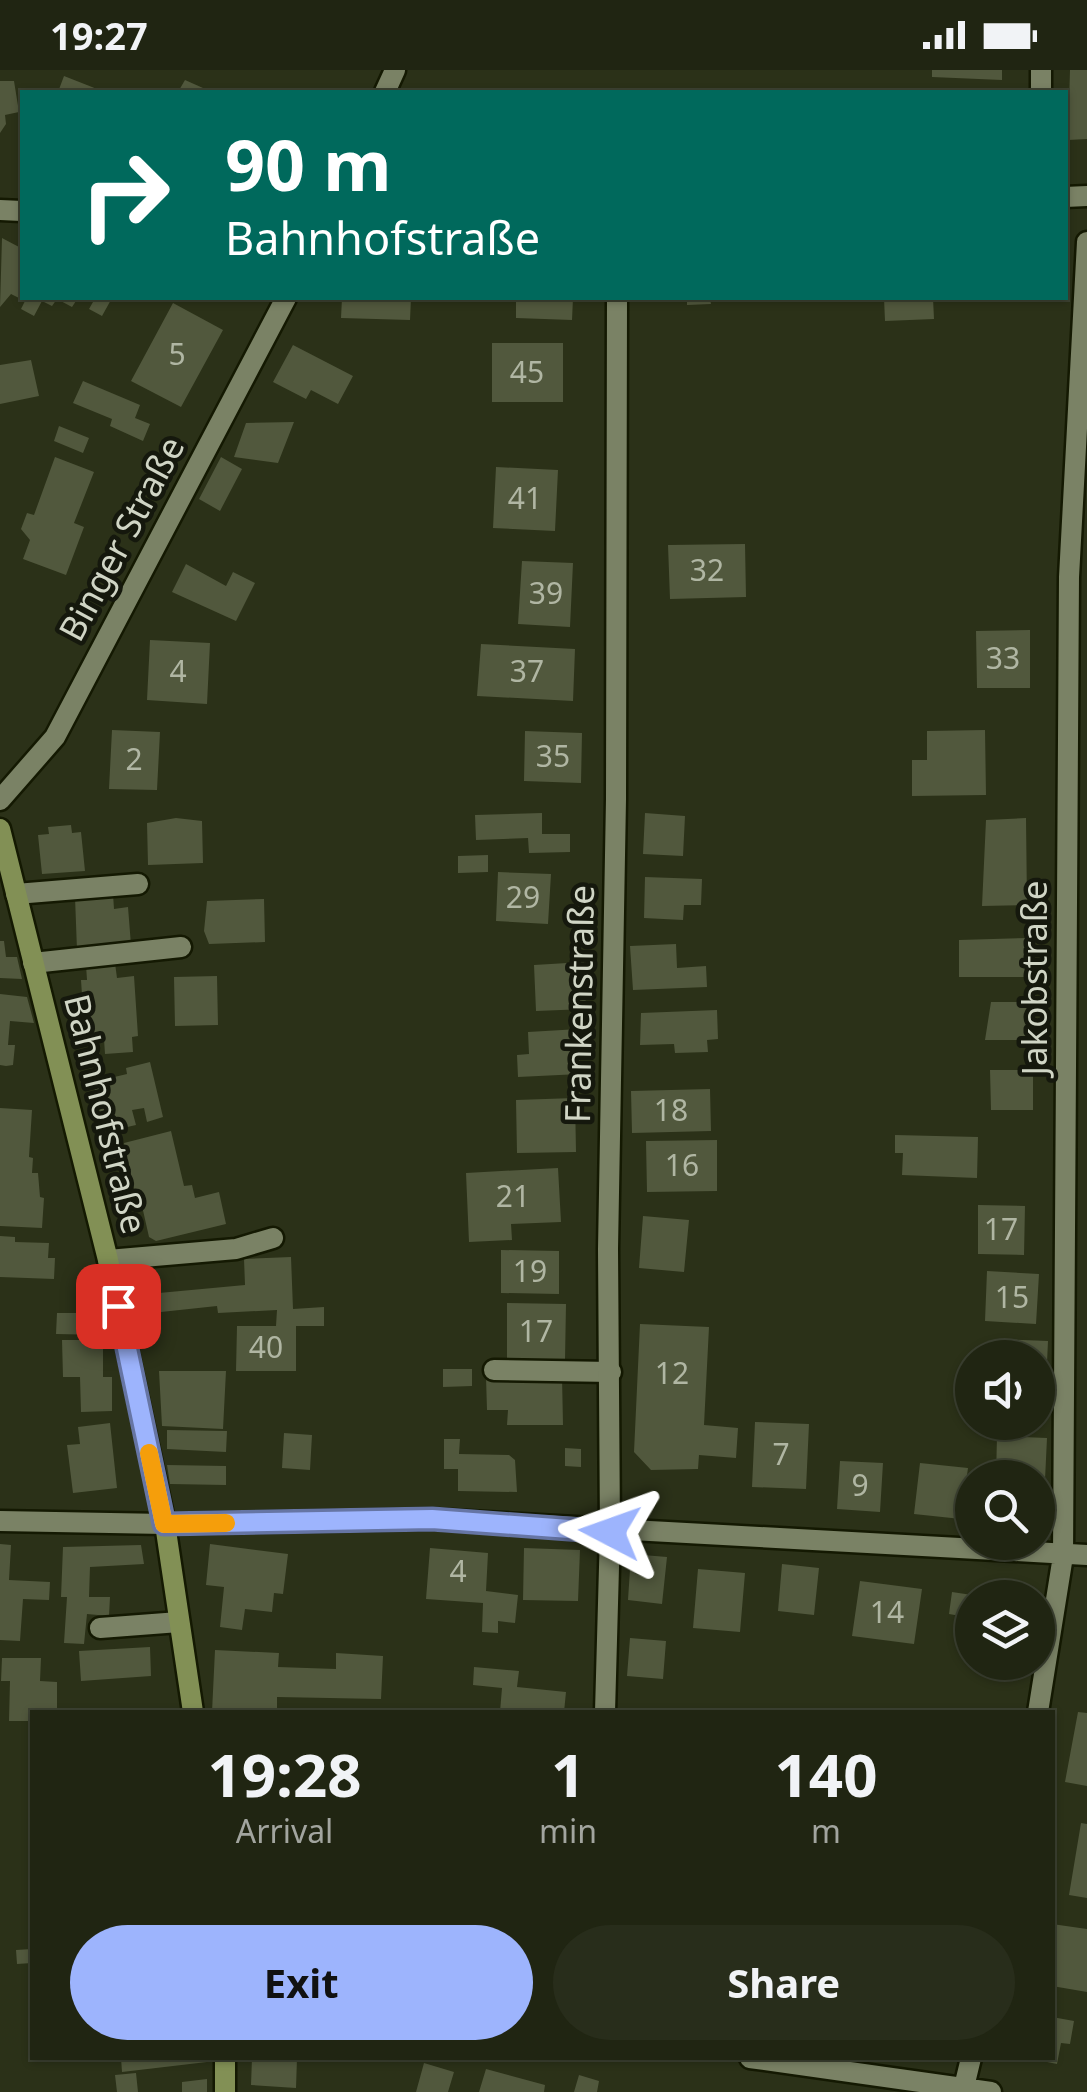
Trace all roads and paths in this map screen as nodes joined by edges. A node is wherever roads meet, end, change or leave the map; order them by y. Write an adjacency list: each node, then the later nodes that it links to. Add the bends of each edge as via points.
1 (1087, 242): 4 (street, Jakobstraße)
2 (285, 300): 5 (street, Binger Straße, via 56,737)
3 (617, 300): 15 (street, Frankenstraße)
4 (1078, 577): 11 (street, Jakobstraße)
5 (0, 800)
6 (0, 829): 8 (street, Bahnhofstraße)
7 (138, 884): 8 (street)
8 (16, 894): 10 (street, Bahnhofstraße)
9 (181, 948): 10 (street)
10 (34, 963): 13 (street, Bahnhofstraße)
11 (1077, 1214): 20 (street, Jakobstraße)
12 (272, 1238): 13 (street, via 236,1249)
13 (108, 1260): 17 (street, Bahnhofstraße)
14 (494, 1370): 15 (street)
15 (611, 1372): 18 (street, Frankenstraße)
16 (0, 1520): 17 (street)
17 (164, 1524): 18 (street, via 432,1519); 21 (street, Bahnhofstraße)
18 (610, 1532): 20 (street); 24 (street, Frankenstraße)
19 (1087, 1555): 20 (street)
20 (1064, 1556): 25 (street, Jakobstraße)
21 (179, 1622): 22 (street); 23 (street, Bahnhofstraße)
22 (100, 1628)
23 (193, 1710)
24 (605, 1710)
25 (1038, 1710)
26 (225, 2060): 30 (street)
27 (765, 2060): 29 (street)
28 (970, 2060): 29 (street)
29 (964, 2087): 31 (street)
30 (224, 2092)
31 (991, 2092)

